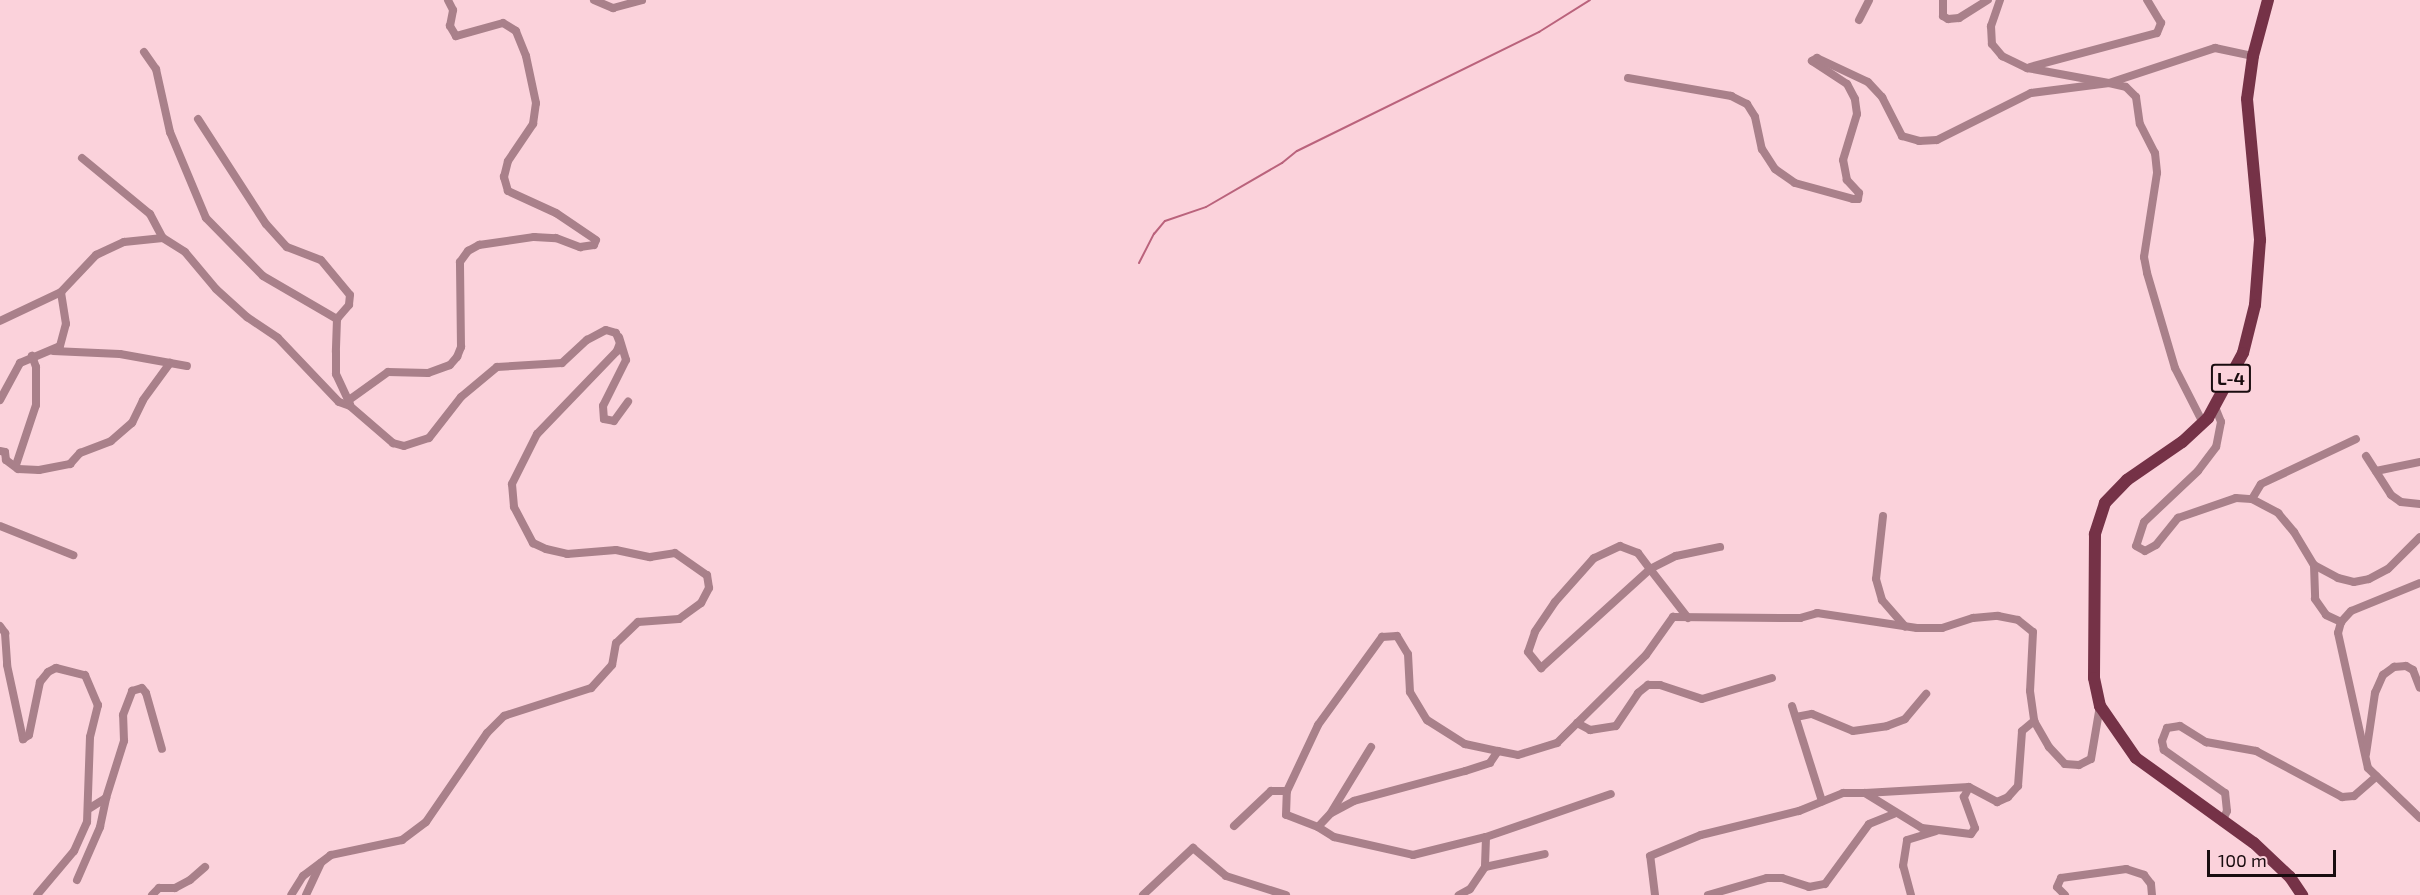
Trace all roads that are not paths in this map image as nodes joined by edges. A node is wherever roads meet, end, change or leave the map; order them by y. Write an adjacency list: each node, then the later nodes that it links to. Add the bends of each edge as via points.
1 (448, 0): 29 (street, via 453,10 450,26 456,36 503,23 516,31 526,56 536,103 533,124 508,161 504,177 508,191 556,213 596,240 594,245 580,247 556,238 534,237 479,245 468,251 460,262 461,347 457,357 450,365 428,373 388,372)
2 (594, 0): 3 (street, via 613,8)
3 (642, 0)
4 (1869, 0): 10 (street)
5 (1943, 0): 6 (street, via 1943,16 1948,19 1959,18)
6 (1988, 0)
7 (2000, 0): 13 (street, via 1991,26 1992,44 2002,56)
8 (2147, 0): 13 (street, via 2161,23 2157,33)
9 (2268, 0): 12 (main road, L-4)
10 (1859, 20)
11 (144, 52): 20 (street, via 156,69 170,132 206,218 263,276)
12 (2253, 56): 15 (street, via 2215,48); 30 (main road, L-4, via 2247,99 2260,240 2255,305 2243,353)
13 (2027, 68): 15 (street)
14 (1628, 78): 15 (street, via 1731,96 1748,104 1762,149 1774,169 1795,183 1853,199 1858,199 1858,194 1847,180 1843,160 1857,114 1855,99 1847,84 1817,67 1812,61 1817,58 1868,82 1882,97 1902,136 1919,141 1937,140 2031,93)
15 (2109, 83): 31 (street, via 2127,87 2136,97 2140,124 2155,153 2157,174 2144,257 2175,368)
16 (198, 119): 20 (street, via 266,224 287,247 321,260 350,295 349,305)
17 (82, 158): 18 (street, via 150,214)
18 (163, 238): 19 (street, via 124,242 96,255); 29 (street, via 185,252 216,289 247,317 278,338 339,402)
19 (61, 292): 21 (street); 23 (street, via 65,333 57,350)
20 (337, 319): 29 (street, via 336,374)
21 (0, 321)
22 (616, 333): 28 (street, via 625,348 626,360 603,406 604,419 614,421); 29 (street, via 606,330 587,340 562,363 496,367 461,397 429,438 416,444 393,443); 81 (street, via 620,343 617,351 537,434 512,484 514,507 532,543 546,549 567,555 616,550 650,557 675,553 707,575 710,588 701,603 679,619 638,622 616,643 612,665 591,688 504,716 487,733 426,822 402,840 331,855)
23 (48, 351): 24 (street); 25 (street, via 120,354)
24 (32, 356): 27 (street, via 20,363); 36 (street, via 36,367 36,405)
25 (170, 363): 26 (street); 36 (street, via 143,400 132,423 111,441 80,453 70,464 29,470)
26 (187, 366)
27 (0, 400)
28 (628, 402)
29 (350, 403)
30 (2215, 406): 31 (main road, L-4); 38 (street, via 2221,422 2216,447 2198,471 2145,522 2136,546 2145,550 2156,545 2178,518 2236,498)
31 (2203, 423): 56 (main road, L-4, via 2127,480 2105,502 2095,534 2094,678)
32 (2356, 439): 38 (street, via 2260,484)
33 (0, 451): 36 (street)
34 (2366, 456): 37 (street)
35 (2420, 462): 37 (street)
36 (16, 465)
37 (2376, 471): 39 (street, via 2391,495 2401,502)
38 (2252, 499): 45 (street, via 2278,513)
39 (2420, 504)
40 (1883, 516): 50 (street, via 1876,579 1882,600)
41 (0, 526): 44 (street)
42 (2420, 537): 45 (street, via 2388,570 2369,579 2354,582 2338,578)
43 (1720, 547): 46 (street, via 1676,556)
44 (73, 555)
45 (2314, 565): 49 (street, via 2315,599 2326,615)
46 (1650, 568): 46 (street, via 1628,548 1620,546 1594,558 1555,602 1535,632 1528,652 1531,660 1541,668); 48 (street)
47 (2420, 583): 49 (street, via 2351,611)
48 (1688, 618): 50 (street, via 1800,618 1816,613); 59 (street, via 1673,617 1646,655)
49 (2341, 622): 63 (street, via 2338,633)
50 (1905, 626): 58 (street, via 1942,628 1998,616 2018,620 2033,632 2030,691)
51 (0, 627): 71 (street, via 23,739 29,735 40,682 48,672 56,669 80,673 91,681 98,705 90,737)
52 (1772, 678): 59 (street, via 1702,699 1660,685 1648,685 1616,726 1590,730)
53 (2420, 688): 63 (street, via 2413,670 2406,666 2394,667 2383,675 2374,693)
54 (1926, 694): 57 (street, via 1905,719 1887,726 1853,731 1812,714)
55 (1792, 706): 57 (street)
56 (2100, 706): 58 (street, via 2091,759 2079,765 2065,764 2049,747); 75 (main road, L-4, via 2136,758)
57 (1796, 717): 70 (street)
58 (2034, 721): 65 (street, via 2022,731 2018,786 2008,798 1997,802)
59 (1577, 723): 62 (street, via 1557,743 1518,755)
60 (1371, 747): 72 (street)
61 (162, 749): 69 (street, via 146,693 142,688 132,691 123,715 124,741)
62 (1498, 751): 66 (street, via 1465,744 1427,720 1410,692 1408,654 1397,636 1382,637 1318,725); 72 (street, via 1490,763 1354,801)
63 (2365, 761): 64 (street)
64 (2377, 776): 74 (street); 75 (street, via 2354,796 2342,797 2256,751 2206,742 2180,726 2167,728 2162,741 2164,750 2225,793 2228,811)
65 (1969, 787): 67 (street); 78 (street, via 1965,797 1975,828 1971,834)
66 (1287, 791): 76 (street, via 1271,791); 77 (street, via 1286,815)
67 (1865, 793): 70 (street, via 1843,793); 73 (street)
68 (1611, 794): 79 (street)
69 (106, 798): 71 (street); 84 (street, via 100,827)
70 (1822, 801): 92 (street, via 1799,811 1701,835 1650,856)
71 (90, 808): 85 (street, via 74,851)
72 (1331, 813): 77 (street)
73 (1894, 814): 78 (street); 93 (street, via 1869,824 1825,884 1809,887 1782,878 1767,878)
74 (2420, 818)
75 (2223, 822): 97 (main road, L-4, via 2254,843 2290,877)
76 (1234, 826)
77 (1318, 827): 79 (street, via 1334,837 1413,855)
78 (1938, 831): 94 (street, via 1907,840 1903,866)
79 (1486, 837): 83 (street)
80 (1545, 854): 83 (street)
81 (321, 862): 87 (street, via 303,876); 88 (street)
82 (205, 867): 86 (street, via 175,888 159,888)
83 (1485, 867): 91 (street, via 1470,889)
84 (77, 880)
85 (37, 895)
86 (152, 895)
87 (291, 895)
88 (306, 895)
89 (1143, 895): 90 (street, via 1193,848 1226,876)
90 (1286, 895)
91 (1459, 895)
92 (1655, 895)
93 (1708, 895)
94 (1911, 895)
95 (2065, 895): 96 (street, via 2057,887 2061,878 2126,869 2144,875 2151,884)
96 (2152, 895)
97 (2302, 895)

